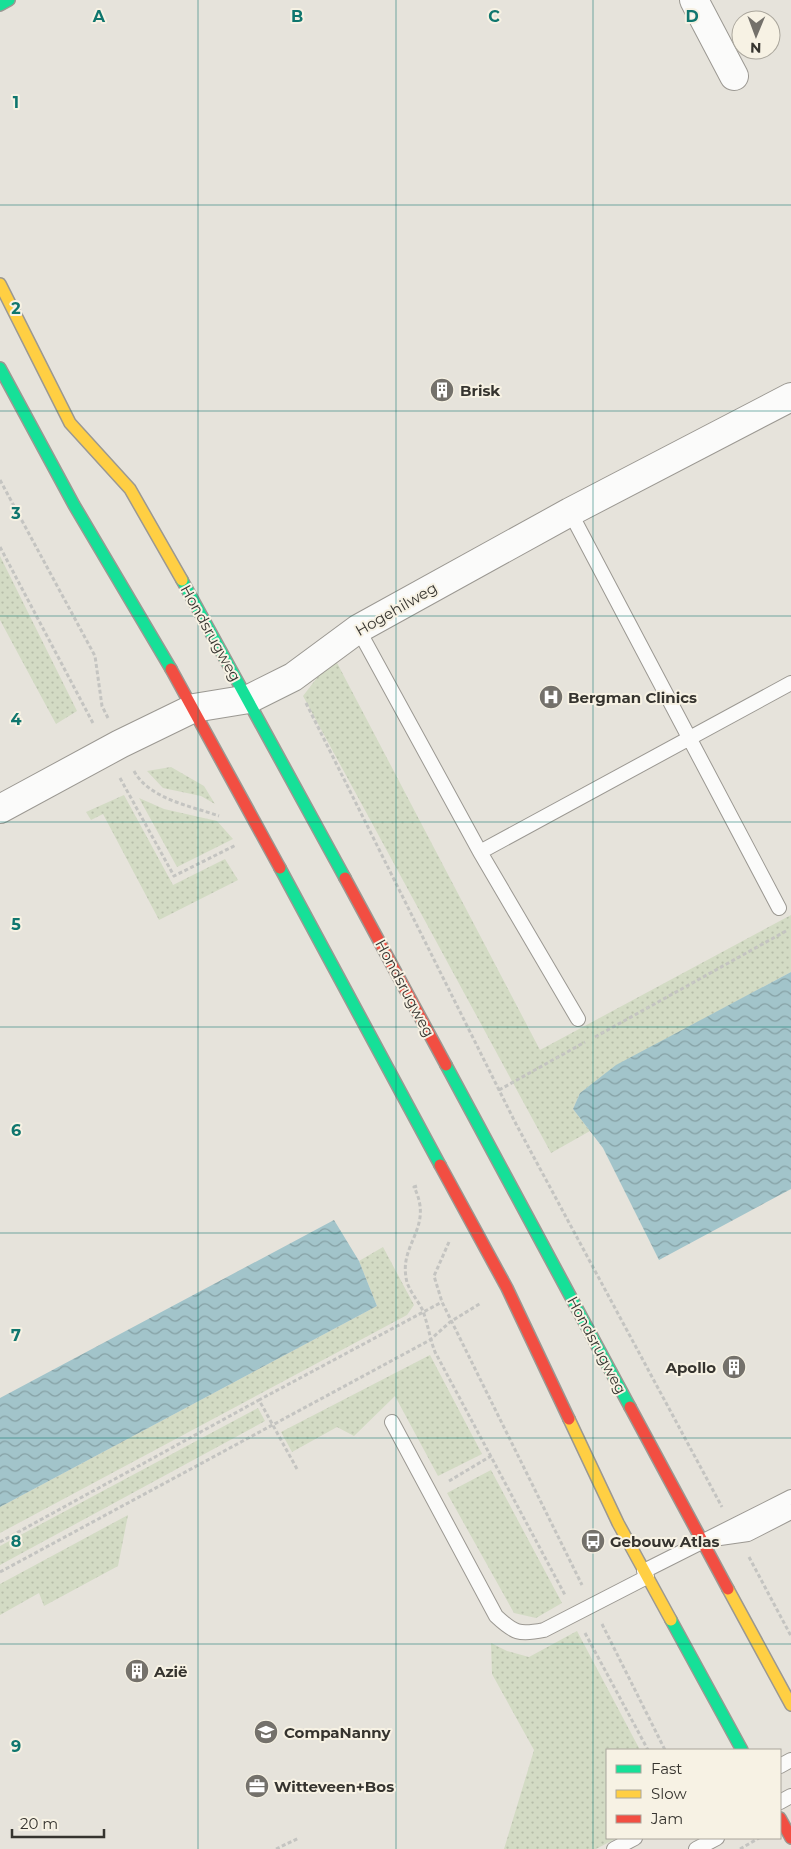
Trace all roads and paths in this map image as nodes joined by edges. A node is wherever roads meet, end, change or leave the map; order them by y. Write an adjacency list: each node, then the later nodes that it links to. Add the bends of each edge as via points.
1 (9, 0): 3 (street)
2 (694, 0): 4 (street)
3 (0, 5)
4 (734, 76)
5 (0, 284): 14 (street, Hondsrugweg, via 70,423 130,489)
6 (0, 368): 15 (street, via 74,505)
7 (791, 397): 9 (street, Hogehilweg)
8 (0, 480): 17 (path, via 94,656)
9 (570, 512): 11 (street, Hogehilweg); 16 (lane)
10 (0, 547): 17 (path, via 87,711)
11 (358, 629): 12 (street, Hogehilweg); 21 (lane)
12 (293, 677): 14 (street, Hogehilweg); 25 (path)
13 (791, 683): 16 (lane)
14 (248, 699): 15 (street, Hogehilweg); 41 (street, Hondsrugweg)
15 (194, 708): 17 (street, Hogehilweg); 44 (street, via 507,1288 618,1523)
16 (688, 739): 21 (lane); 22 (lane)
17 (112, 748): 18 (street, Hogehilweg); 19 (path, via 140,782 157,793); 20 (path, via 174,876)
18 (0, 809)
19 (224, 818)
20 (236, 844)
21 (480, 852): 24 (lane)
22 (779, 908)
23 (791, 928): 25 (path)
24 (578, 1019)
25 (499, 1090): 40 (path)
26 (420, 1184): 29 (path, via 414,1187 419,1198 421,1220 406,1260 406,1278)
27 (448, 1234): 28 (path, via 449,1242 434,1276)
28 (442, 1302): 29 (path); 30 (path)
29 (423, 1312): 31 (path); 32 (path)
30 (450, 1322): 31 (path); 45 (path)
31 (430, 1340): 34 (path); 35 (path)
32 (259, 1400): 34 (path); 42 (path)
33 (392, 1422): 37 (lane)
34 (272, 1426): 36 (path); 43 (path)
35 (491, 1456): 37 (path); 46 (path)
36 (297, 1469)
37 (429, 1493): 46 (lane, via 496,1616 511,1630 529,1633 544,1630)
38 (791, 1497): 40 (lane)
39 (791, 1512): 40 (lane, via 748,1534)
40 (735, 1531): 41 (lane); 47 (path)
41 (702, 1541): 44 (lane); 48 (street, Hondsrugweg)
42 (0, 1542)
43 (0, 1572)
44 (646, 1574): 45 (lane); 51 (street)
45 (592, 1605): 46 (lane); 50 (path)
46 (576, 1615): 49 (path)
47 (791, 1636)
48 (791, 1705)
49 (647, 1749)
50 (664, 1749)
51 (741, 1749)
52 (781, 1820): 54 (street)
53 (299, 1838): 58 (path)
54 (791, 1838)
55 (633, 1839): 59 (lane)
56 (715, 1839): 60 (lane)
57 (757, 1839): 61 (path)
58 (276, 1849)
59 (614, 1849)
60 (696, 1849)
61 (740, 1849)

